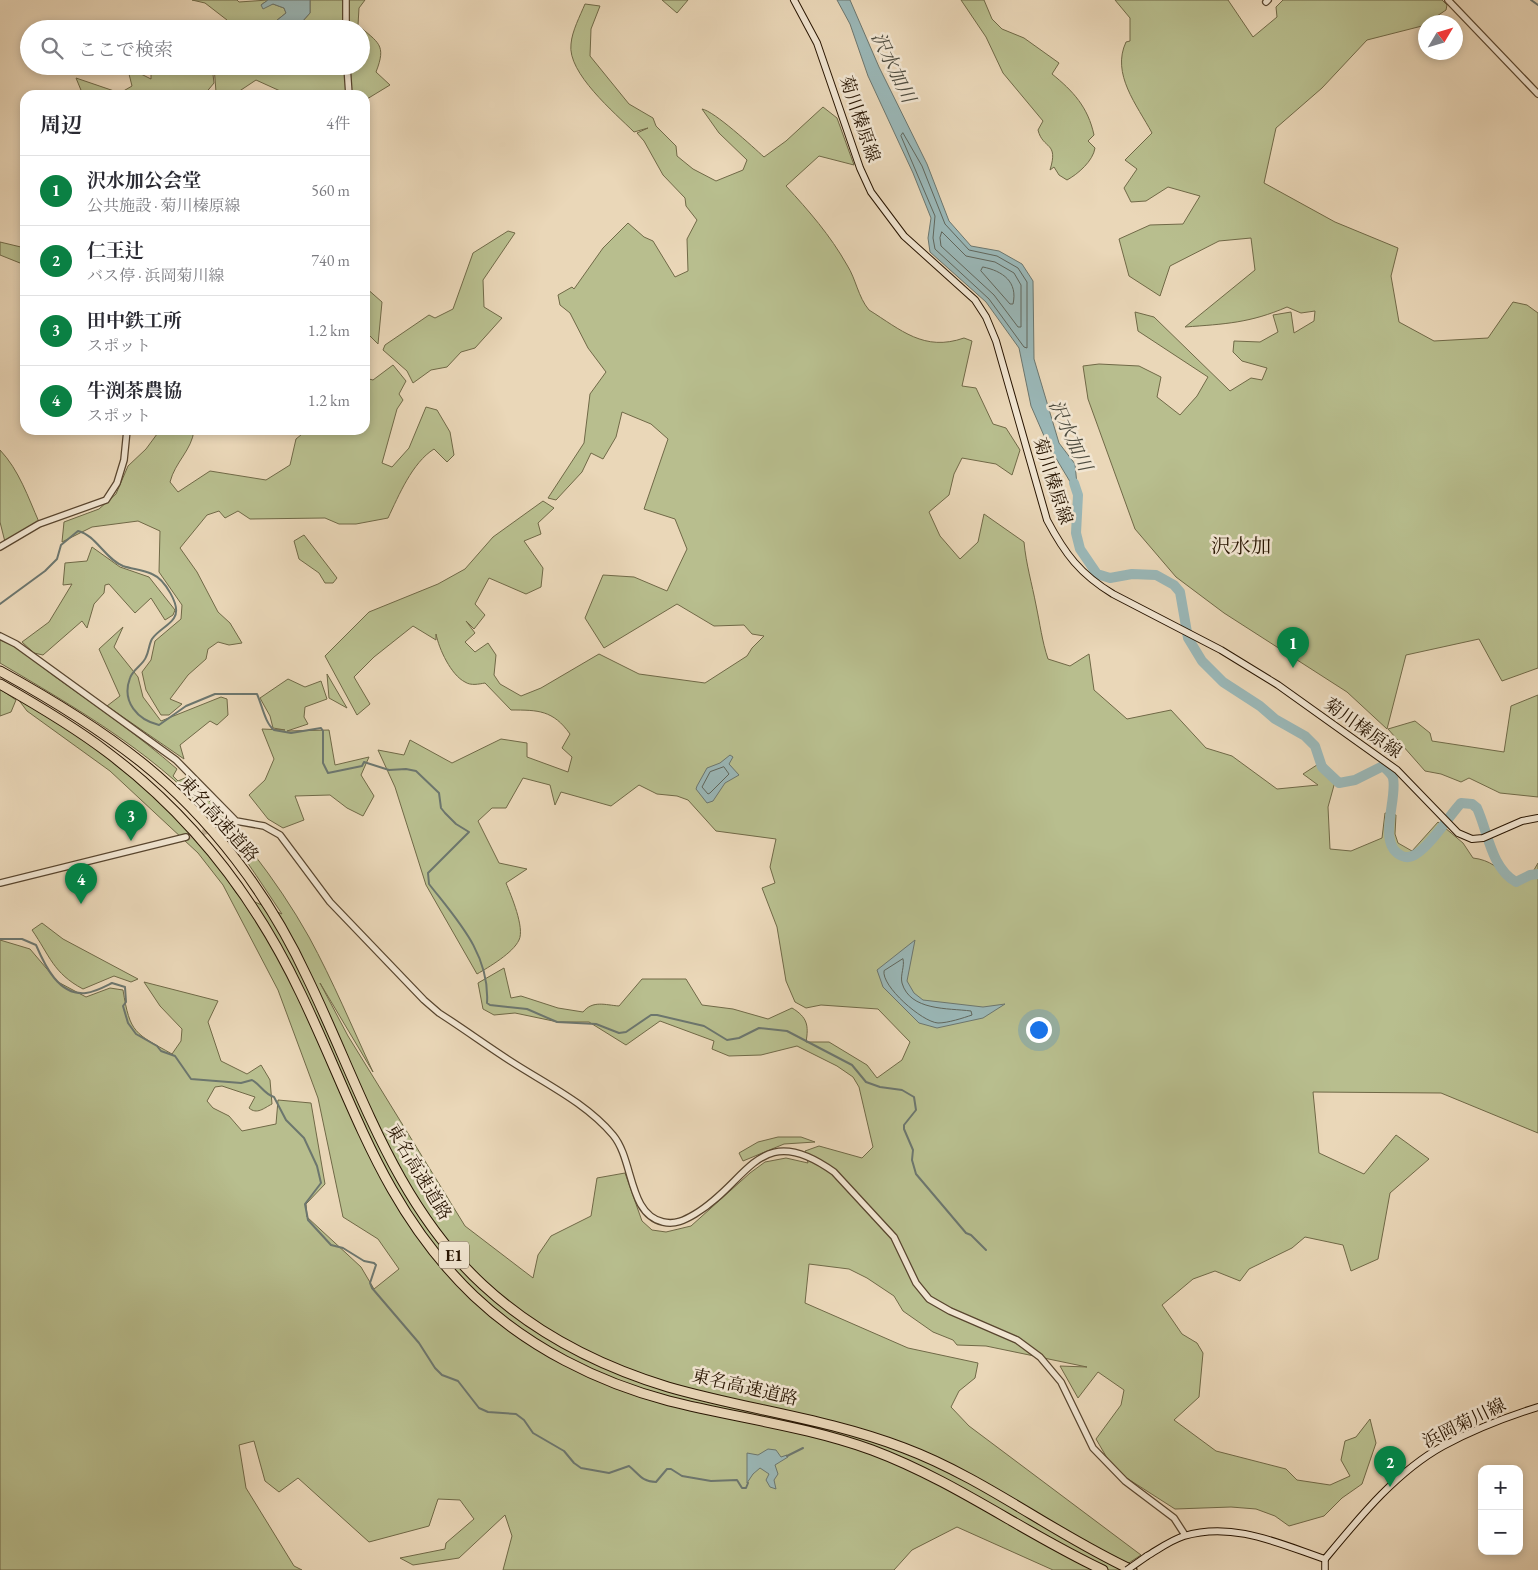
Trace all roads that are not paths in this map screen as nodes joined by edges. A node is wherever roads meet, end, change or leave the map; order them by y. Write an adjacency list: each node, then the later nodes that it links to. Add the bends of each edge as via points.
1 (346, 0): 4 (street)
2 (794, 0): 13 (main road, 菊川榛原線, via 817,43 871,192 904,236 961,285 986,317 996,341 1048,520 1074,564 1096,584 1249,665 1407,778 1450,826 1465,837 1483,838 1522,821)
3 (1448, 0): 7 (street)
4 (346, 20)
5 (348, 75): 6 (street)
6 (349, 90)
7 (1538, 94)
8 (126, 435): 9 (street, via 117,483 106,500 39,524)
9 (0, 547)
10 (0, 636): 14 (street, via 16,644 176,760)
11 (0, 671): 23 (highway, 東名高速道路 / E1, via 80,718 140,761 183,801 238,864 269,908 302,966 367,1113 402,1182 444,1242 481,1284 505,1305 580,1353 639,1377 680,1390 842,1426 910,1450)
12 (0, 684): 21 (highway, 東名高速道路 / E1, via 108,752 164,800 212,853 253,906 285,961 359,1126 393,1193 429,1246 495,1314 575,1366 636,1391 827,1436 903,1462)
13 (1538, 818)
14 (236, 821): 15 (street); 19 (street, via 264,826 280,835 330,902 408,986 439,1013 570,1098 614,1135 626,1159 640,1204 650,1217 665,1223 684,1221 719,1197 756,1160 775,1152 784,1151 825,1165 894,1237 916,1283 929,1299 1017,1340 1040,1357 1061,1382 1093,1448 1125,1481 1174,1518)
15 (226, 826)
16 (186, 837): 17 (street)
17 (0, 883)
18 (1538, 1406): 20 (main road, 浜岡菊川線, via 1464,1436 1423,1460 1370,1506)
19 (1185, 1535): 20 (main road, via 1238,1531); 22 (main road, bridge)
20 (1325, 1559): 24 (street)
21 (1104, 1570)
22 (1127, 1570)
23 (1132, 1570)
24 (1325, 1570)

